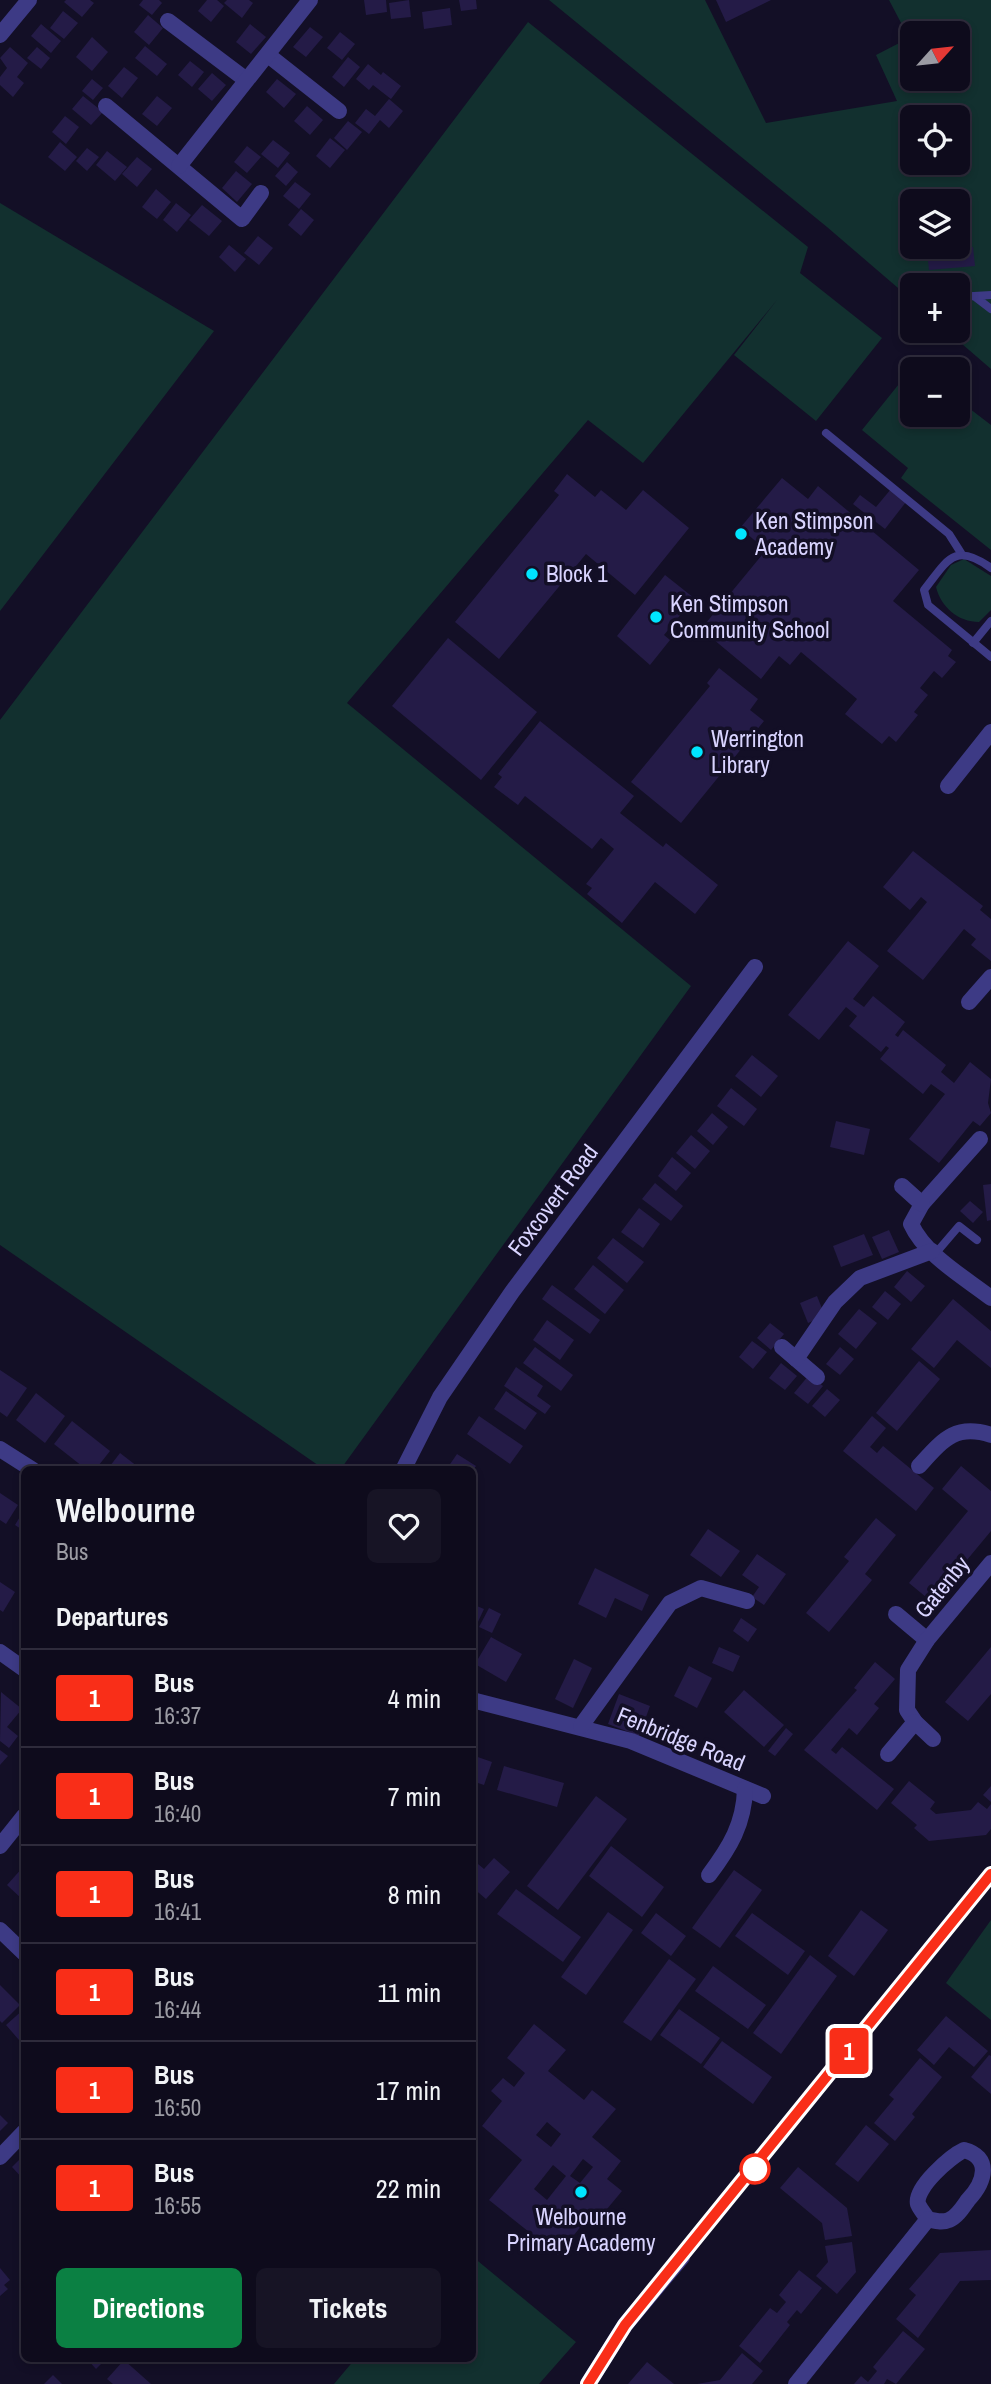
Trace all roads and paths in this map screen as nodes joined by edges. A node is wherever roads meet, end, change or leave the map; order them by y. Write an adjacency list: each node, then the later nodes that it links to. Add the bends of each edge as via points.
1 (30, 0): 4 (street)
2 (310, 0): 5 (street)
3 (168, 21): 6 (street)
4 (0, 35)
5 (268, 55): 6 (street); 8 (street)
6 (245, 79): 9 (street)
7 (106, 106): 9 (street)
8 (339, 111)
9 (179, 166): 10 (street, via 242,219)
10 (261, 193)
11 (991, 295): 13 (lane)
12 (970, 296): 13 (lane)
13 (974, 296): 14 (lane)
14 (991, 309)
15 (826, 433): 16 (lane, via 949,534)
16 (961, 553): 17 (lane); 19 (lane, via 949,558 924,590 928,605)
17 (991, 568)
18 (991, 621): 19 (lane)
19 (973, 643): 20 (lane)
20 (991, 657)
21 (991, 732): 22 (street)
22 (948, 786)
23 (755, 967): 38 (street, Foxcovert Road, via 505,1303 440,1398)
24 (988, 985): 25 (street)
25 (968, 1002)
26 (980, 1139): 28 (street)
27 (902, 1186): 28 (street)
28 (922, 1204): 30 (street, via 911,1224)
29 (977, 1240): 30 (lane, via 959,1226)
30 (933, 1252): 31 (street); 33 (street, via 860,1278 835,1302)
31 (991, 1297)
32 (782, 1347): 33 (street)
33 (796, 1359): 34 (street)
34 (817, 1377)
35 (991, 1435): 39 (street, via 966,1429 942,1441)
36 (0, 1449): 37 (street)
37 (27, 1466)
38 (405, 1466)
39 (919, 1466)
40 (991, 1563): 43 (street, Gatenby)
41 (747, 1601): 48 (street, Fenbridge Road, via 701,1588 670,1603)
42 (896, 1614): 43 (street, Gatenby)
43 (927, 1640): 47 (street, Gatenby, via 908,1670 907,1710)
44 (0, 1652): 45 (street)
45 (21, 1667)
46 (476, 1701): 48 (street, Fenbridge Road)
47 (915, 1722): 49 (street); 50 (street)
48 (581, 1726): 51 (street, Fenbridge Road, via 631,1741)
49 (933, 1739)
50 (888, 1754)
51 (745, 1789): 52 (street, Fenbridge Road); 56 (street, via 744,1815 728,1850)
52 (763, 1797)
53 (21, 1820): 54 (street)
54 (0, 1846)
55 (991, 1874): 62 (lane)
56 (709, 1875)
57 (0, 1930): 58 (street)
58 (21, 1950)
59 (21, 2135): 60 (street)
60 (0, 2157)
61 (928, 2219): 61 (street, via 918,2204 920,2192 951,2155 977,2152 986,2161 988,2174 983,2184 952,2219); 64 (street)
62 (682, 2257): 63 (street, via 625,2325)
63 (589, 2384)
64 (796, 2384)

